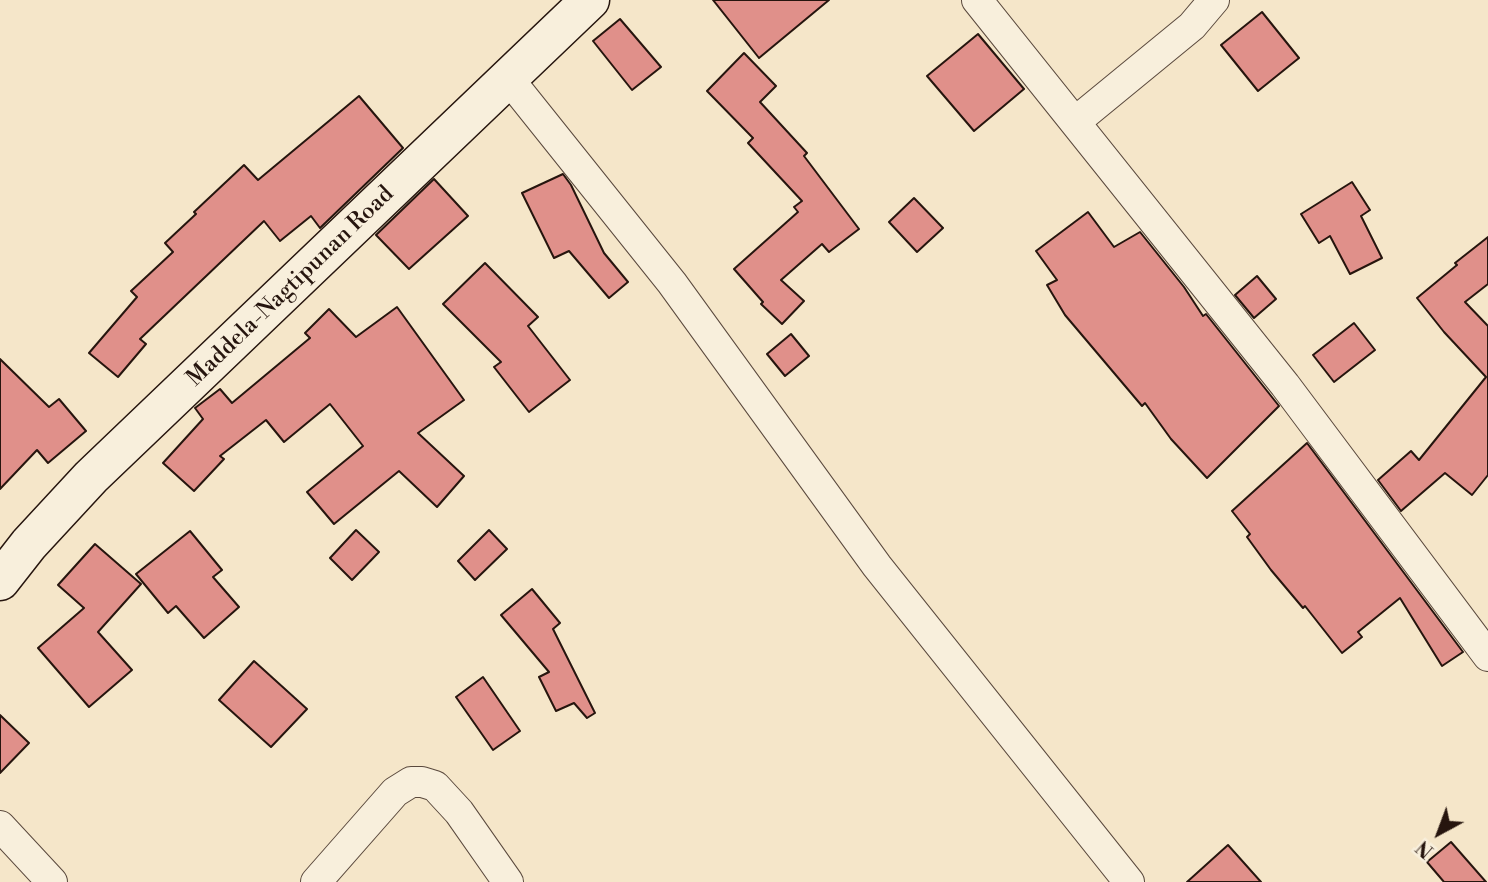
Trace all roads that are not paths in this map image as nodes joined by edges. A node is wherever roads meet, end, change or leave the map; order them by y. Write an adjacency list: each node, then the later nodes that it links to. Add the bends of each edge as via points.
1 (590, 0): 4 (main road, Maddela-Nagtipunan Road)
2 (977, 0): 5 (street)
3 (1214, 0): 5 (street, via 1192,26)
4 (508, 78): 6 (main road, Maddela-Nagtipunan Road, via 91,477); 12 (street, via 671,283 877,566)
5 (1075, 122): 7 (street, via 1285,385)
6 (0, 581)
7 (1488, 656)
8 (0, 826): 9 (street)
9 (52, 882)
10 (316, 882): 11 (street, via 395,792 411,782 422,782 435,786 459,812)
11 (508, 882)
12 (1129, 882)

